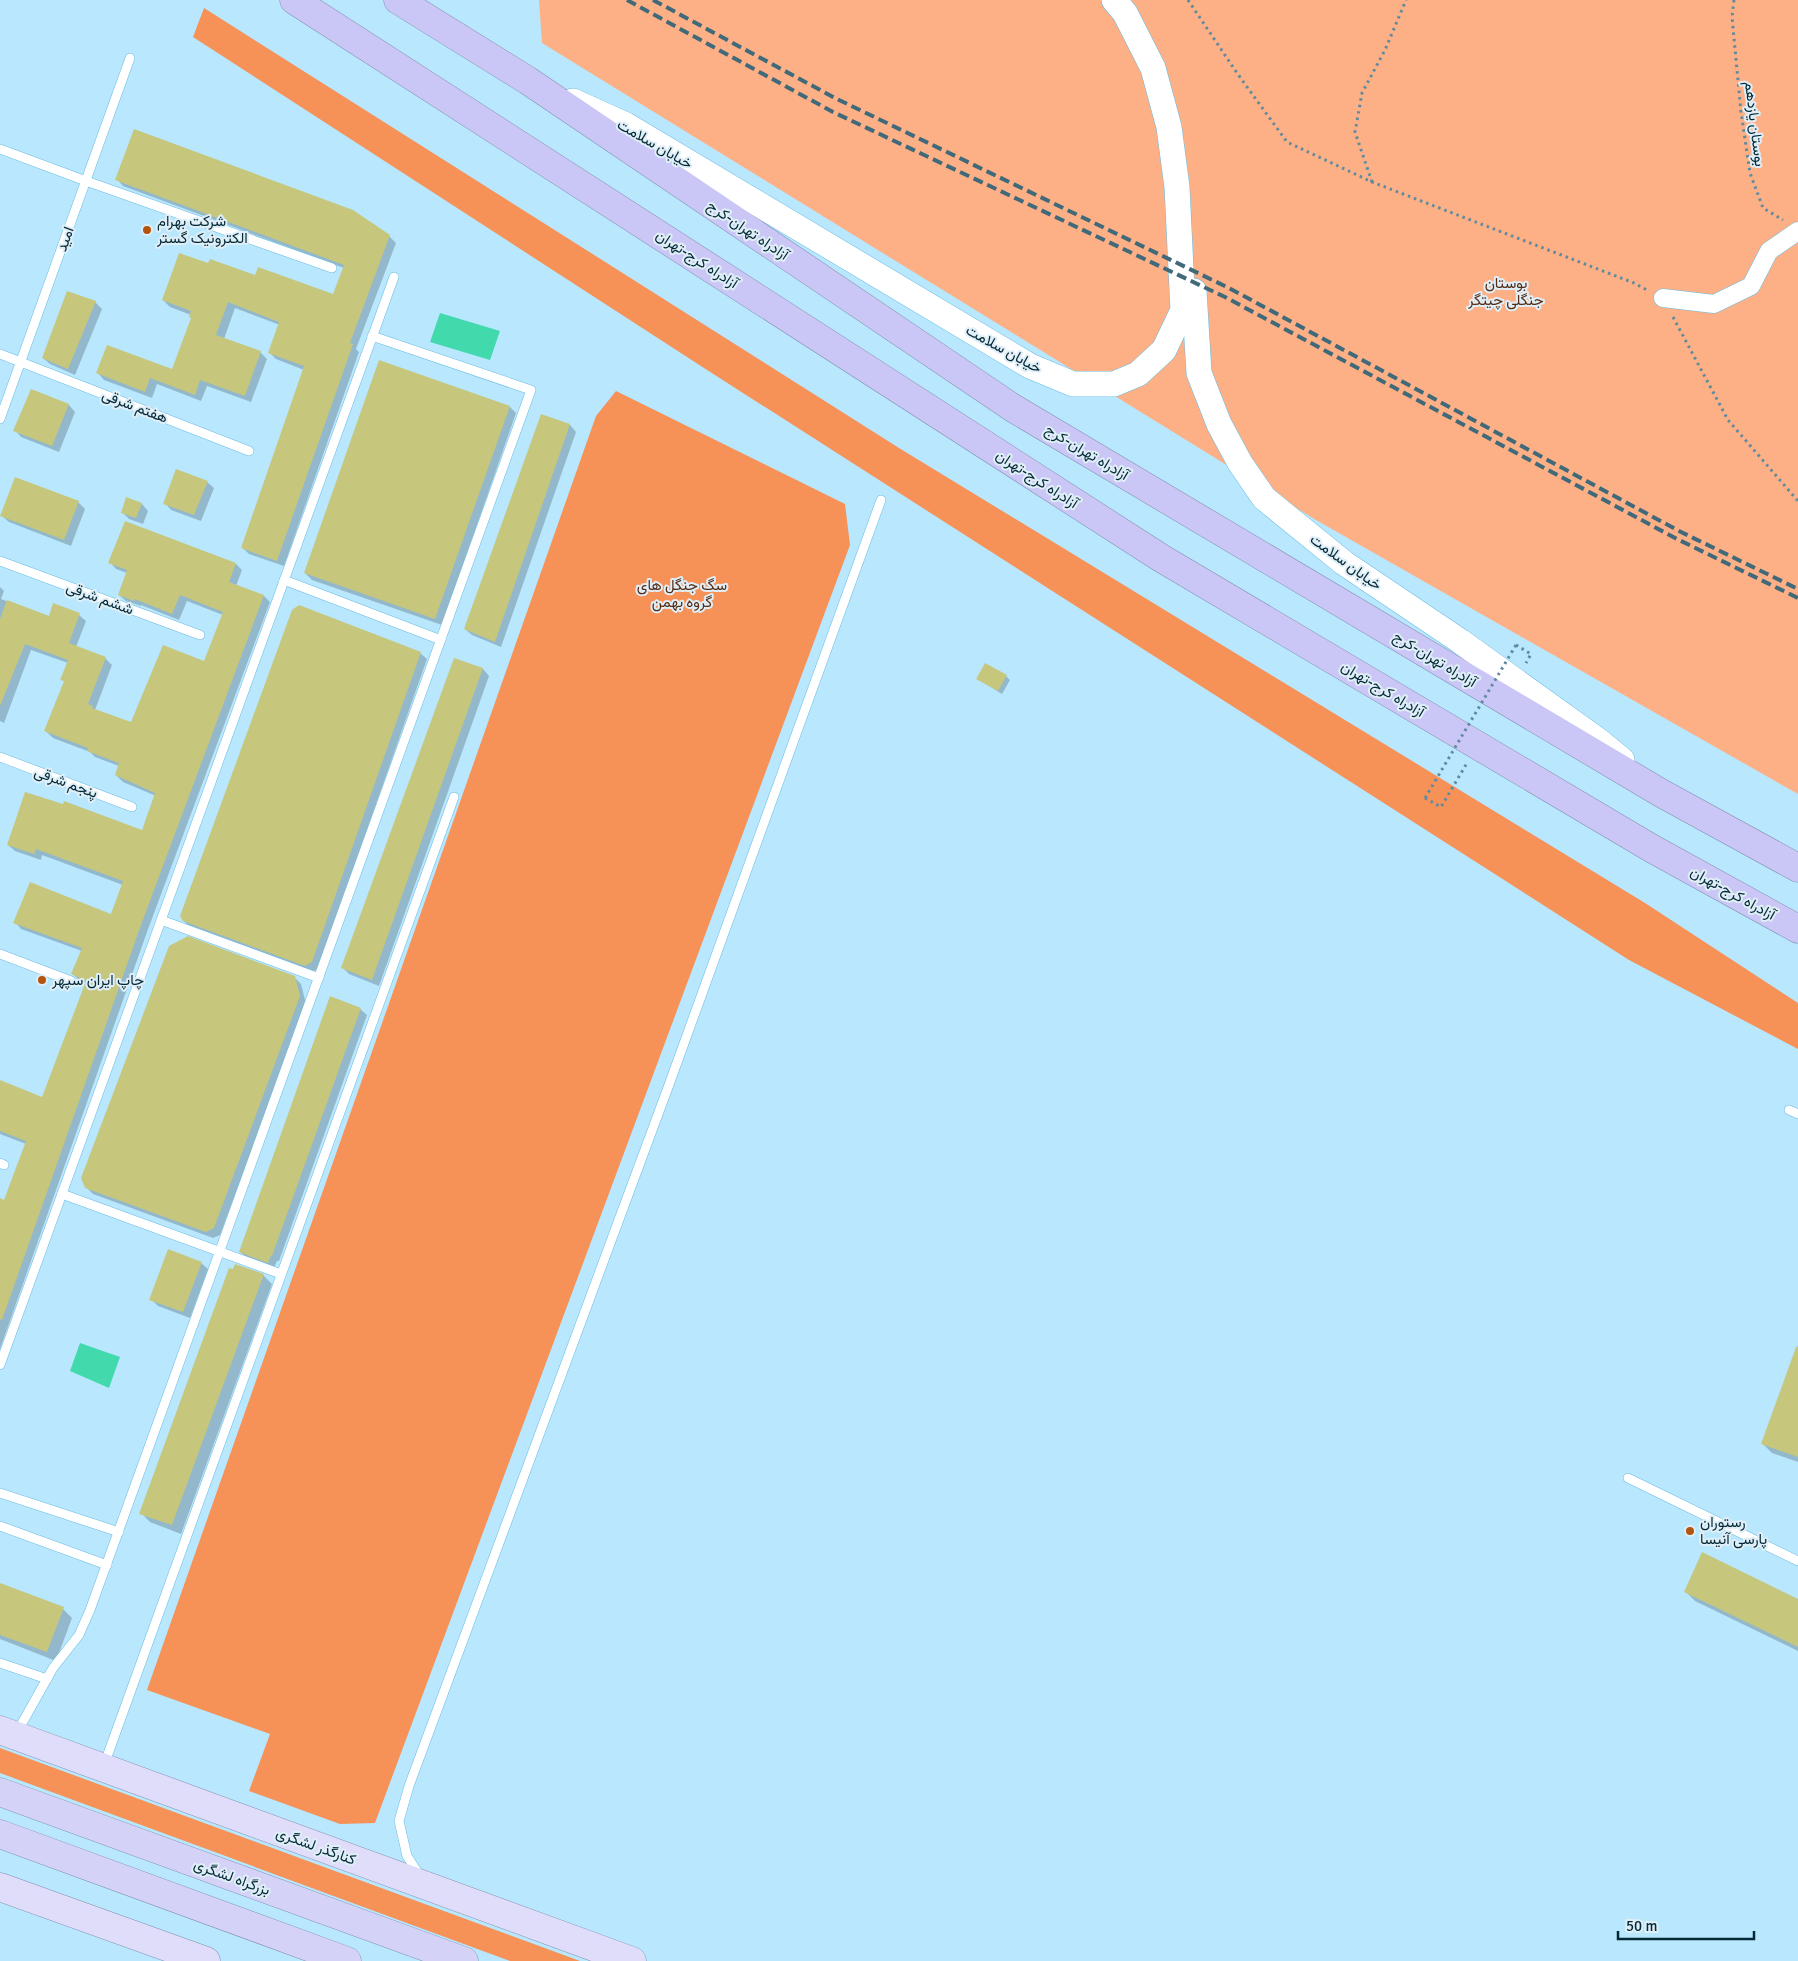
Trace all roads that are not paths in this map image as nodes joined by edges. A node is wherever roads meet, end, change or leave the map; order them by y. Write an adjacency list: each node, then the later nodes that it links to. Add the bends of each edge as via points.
1 (294, 0): 29 (highway, آزادراه کرج-تهران, via 1161,558 1652,848)
2 (398, 0): 6 (highway, آزادراه تهران-کرج)
3 (1114, 0): 6 (main road, خیابان سلامت, via 1125,13 1153,68 1169,128 1177,187 1184,310 1164,350 1138,374 1114,384 1073,384 1030,366 626,125)
4 (1130, 0): 24 (main road, خیابان سلامت, via 1159,53 1179,108 1187,159 1199,373 1219,424 1240,463 1264,498 1344,563 1460,640 1599,741)
5 (130, 58): 8 (lane, امید)
6 (527, 80): 24 (highway, آزادراه تهران-کرج, via 1013,408)
7 (0, 149): 8 (lane)
8 (86, 181): 10 (lane); 15 (lane, امید)
9 (1791, 226): 12 (street, via 1769,251 1751,286 1714,304)
10 (332, 268)
11 (394, 276): 13 (lane)
12 (1664, 298)
13 (372, 336): 20 (lane); 22 (lane, via 531,390)
14 (0, 354): 15 (lane, هفتم شرقی)
15 (21, 362): 16 (lane, امید); 17 (lane, هفتم شرقی)
16 (0, 419)
17 (248, 450)
18 (881, 500): 51 (lane, via 398,1821 407,1856)
19 (0, 560): 21 (lane, ششم شرقی)
20 (284, 580): 22 (lane); 28 (lane)
21 (200, 635)
22 (441, 640): 31 (lane)
23 (0, 757): 26 (lane, پنجم شرقی)
24 (1661, 793): 27 (highway, آزادراه تهران-کرج)
25 (454, 796): 37 (lane)
26 (132, 806)
27 (1798, 868)
28 (161, 920): 31 (lane); 35 (lane)
29 (1798, 929)
30 (0, 954): 32 (lane)
31 (319, 978): 36 (lane)
32 (70, 981)
33 (1789, 1110): 34 (lane)
34 (1798, 1114)
35 (62, 1194): 36 (lane); 38 (lane)
36 (220, 1252): 37 (lane); 42 (lane)
37 (282, 1274): 48 (lane)
38 (0, 1365)
39 (1628, 1478): 43 (lane)
40 (0, 1493): 42 (lane)
41 (0, 1526): 44 (lane)
42 (119, 1532): 44 (lane)
43 (1798, 1561)
44 (107, 1565): 46 (lane, via 79,1636)
45 (0, 1663): 46 (lane)
46 (47, 1679): 47 (lane)
47 (8, 1733): 48 (main road, کنارگذر لشگری)
48 (103, 1768): 51 (main road, کنارگذر لشگری)
49 (0, 1792): 55 (highway, بزرگراه لشگری)
50 (0, 1834): 54 (highway)
51 (428, 1886): 56 (main road, کنارگذر لشگری)
52 (0, 1887): 53 (main road)
53 (206, 1961)
54 (348, 1961)
55 (464, 1961)
56 (632, 1961)

